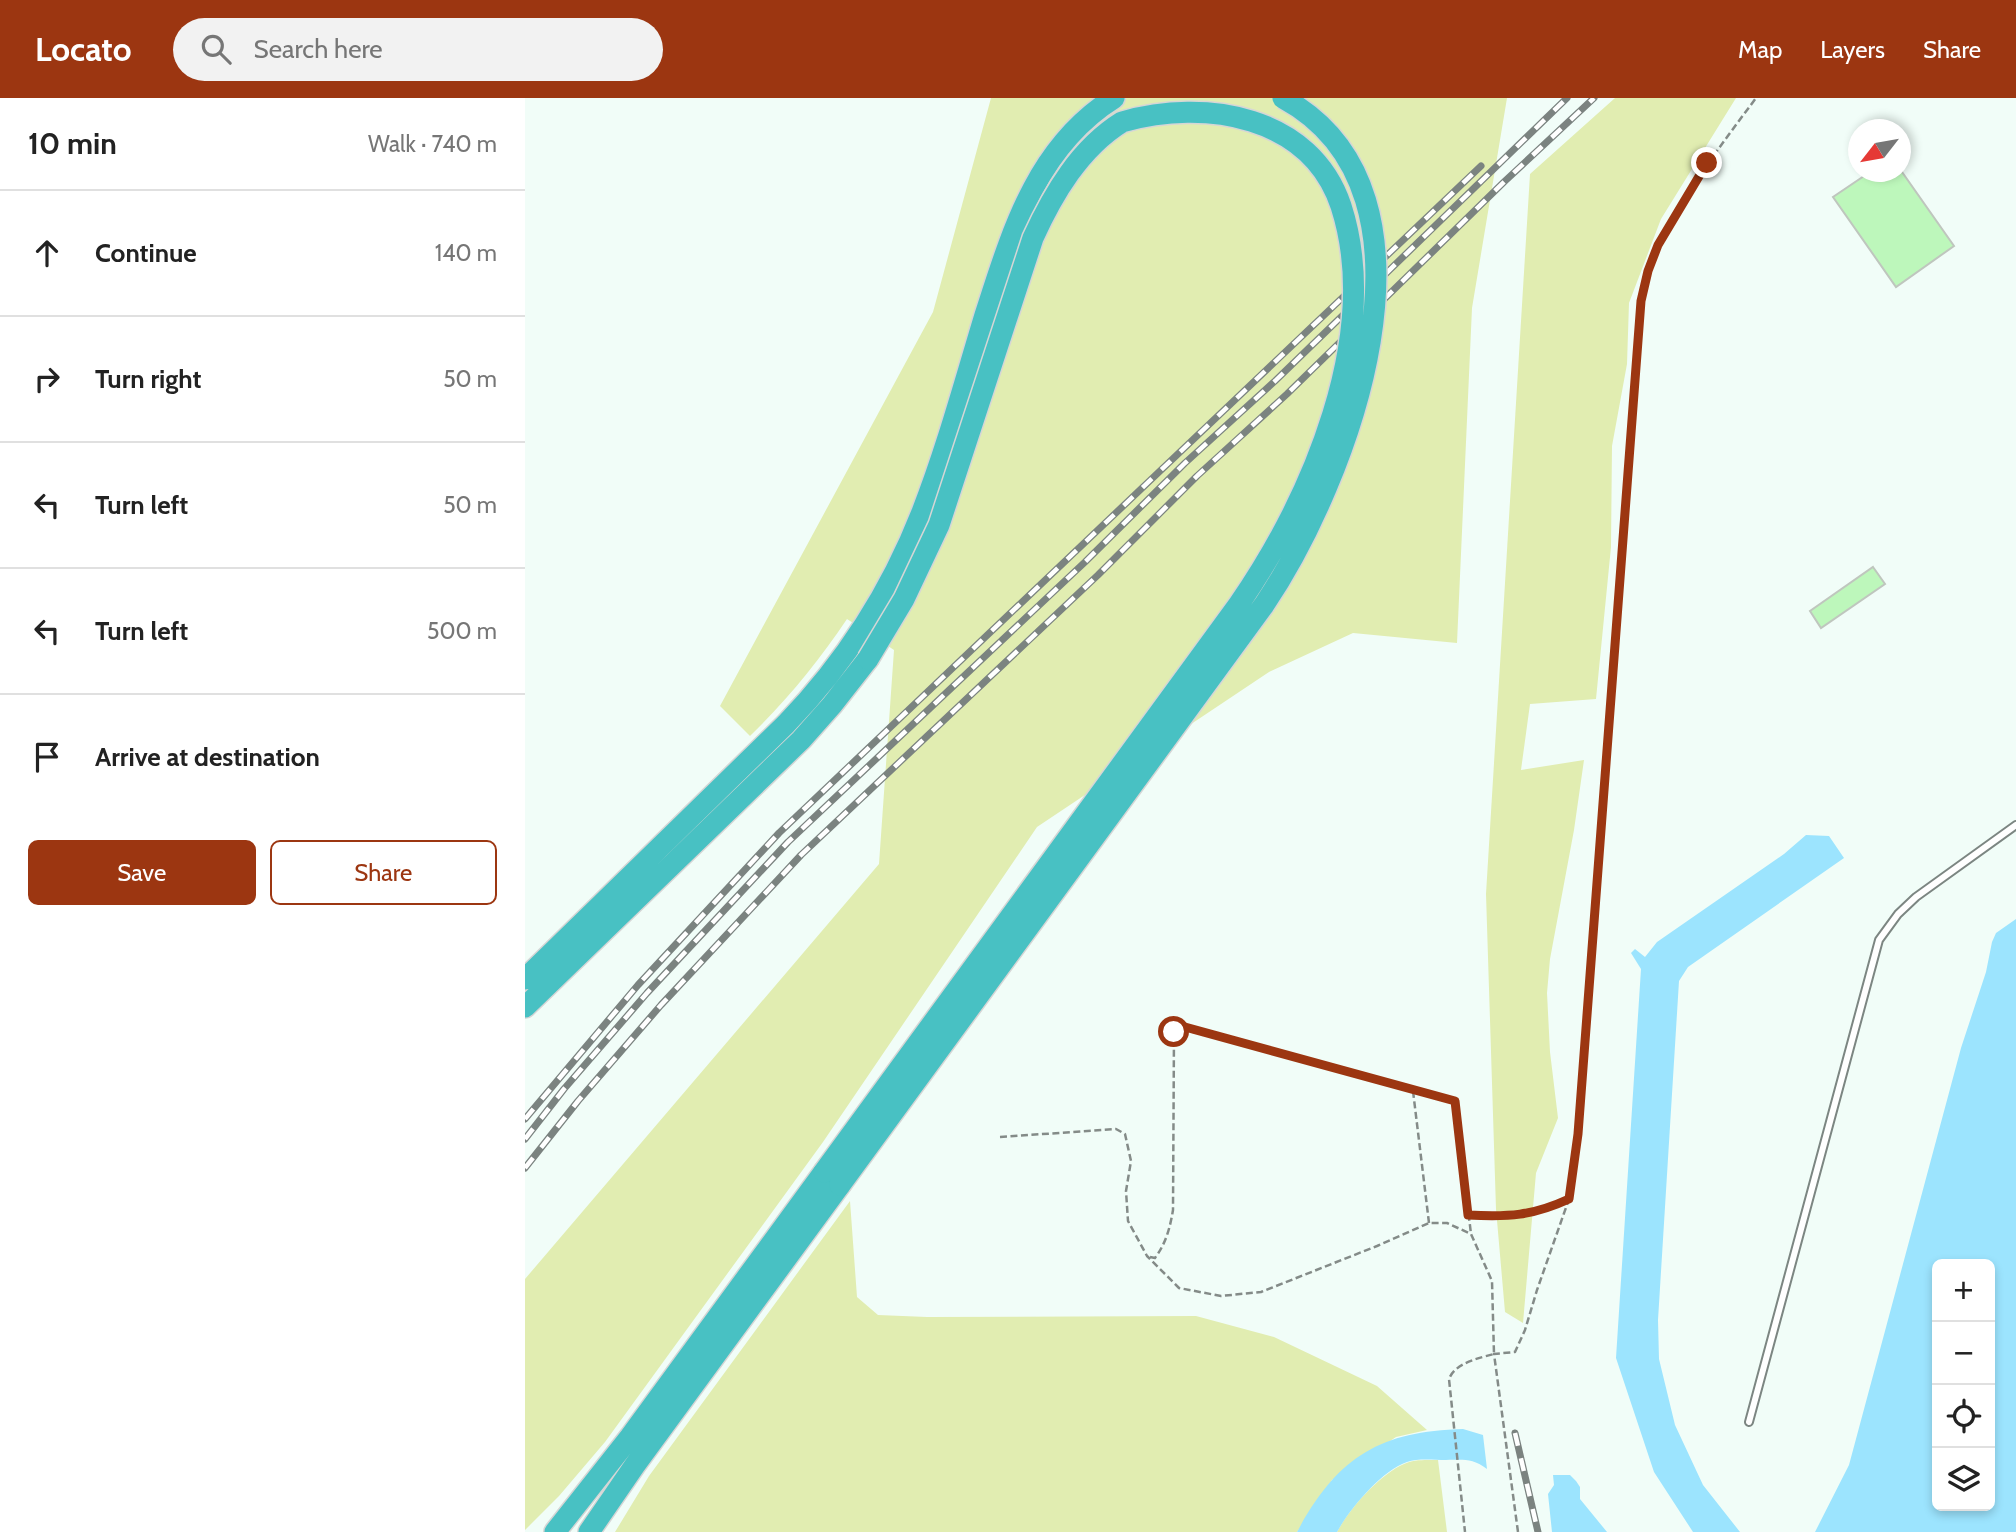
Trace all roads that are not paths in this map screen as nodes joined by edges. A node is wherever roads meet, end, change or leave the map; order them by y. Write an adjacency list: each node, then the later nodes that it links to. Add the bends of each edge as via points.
1 (1114, 98): 3 (highway, via 1065,139 1023,206 920,517)
2 (1283, 98): 7 (highway, bridge, via 1322,128 1346,159 1363,196 1373,243 1375,292 1368,355 1332,477 1298,550 1264,605)
3 (859, 653): 5 (highway); 6 (highway, via 832,705 795,745); 7 (highway, bridge, via 904,599 939,525 1034,238 1084,155 1128,119 1181,102 1213,101 1244,108 1274,121 1300,140 1321,164 1341,207 1352,286 1341,383 1301,496 1268,560 1231,616)
4 (2016, 825): 8 (lane, via 1916,897 1879,940)
5 (525, 979)
6 (525, 1007)
7 (832, 1179): 9 (highway); 10 (highway)
8 (1749, 1422)
9 (555, 1532)
10 (589, 1532)

